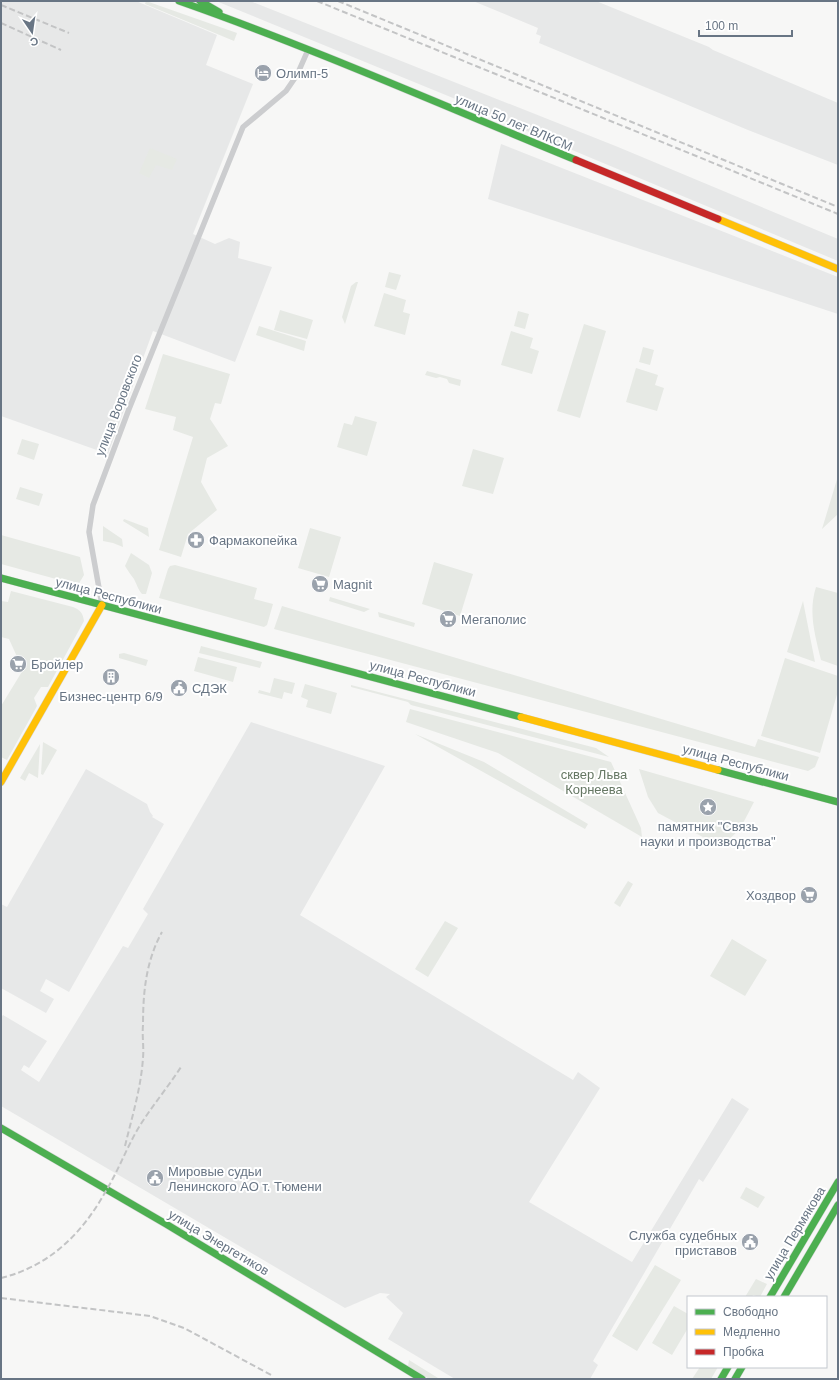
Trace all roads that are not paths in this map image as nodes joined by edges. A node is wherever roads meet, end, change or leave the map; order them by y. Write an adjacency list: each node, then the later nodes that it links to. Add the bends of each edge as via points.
1 (179, 1): 3 (street, улица 50 лет ВЛКСМ)
2 (200, 1): 3 (street)
3 (233, 20): 4 (street, улица 50 лет ВЛКСМ)
4 (308, 50): 5 (street, улица 50 лет ВЛКСМ); 7 (street, улица Воровского, via 297,75 286,91 243,127 142,374 92,505 89,532)
5 (838, 269)
6 (1, 578): 7 (street, улица Республики)
7 (102, 605): 8 (street); 9 (street, улица Республики)
8 (1, 782)
9 (838, 802)
10 (1, 1128): 17 (street, улица Энергетиков, via 166,1224)
11 (838, 1182): 13 (street, улица Пермякова)
12 (838, 1205): 14 (street, улица Пермякова)
13 (771, 1296)
14 (785, 1296)
15 (727, 1368): 18 (street)
16 (741, 1368): 19 (street)
17 (422, 1379)
18 (721, 1379)
19 (735, 1379)

